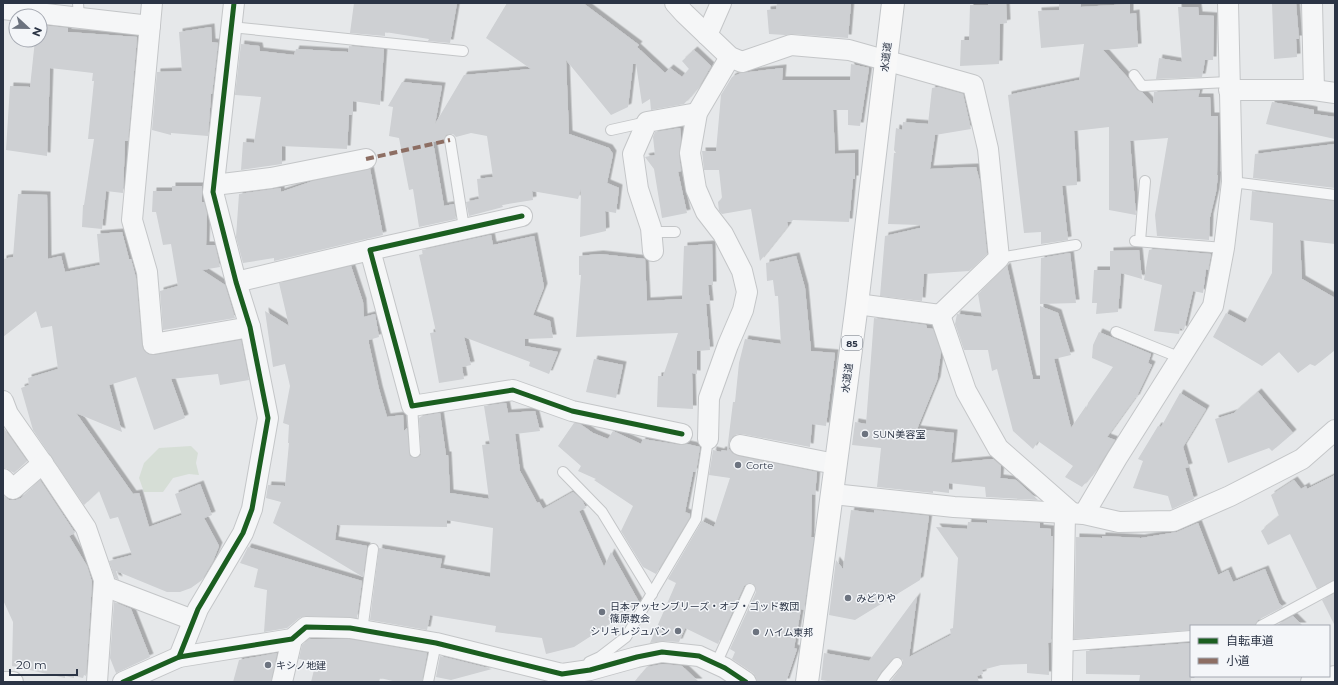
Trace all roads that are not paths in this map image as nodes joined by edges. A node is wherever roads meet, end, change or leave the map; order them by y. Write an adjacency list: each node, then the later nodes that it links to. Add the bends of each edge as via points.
1 (152, 3): 10 (street)
2 (234, 3): 11 (street)
3 (675, 3): 12 (street)
4 (721, 3): 12 (street)
5 (893, 3): 15 (main road, 水道道 / 85)
6 (1228, 3): 17 (street)
7 (1312, 3): 18 (street)
8 (3, 9): 9 (street)
9 (78, 10): 10 (street)
10 (150, 26): 40 (street, via 132,220 147,272 154,344)
11 (231, 27): 13 (lane); 27 (street)
12 (707, 34): 14 (street)
13 (463, 51)
14 (730, 57): 15 (street, via 742,62 791,45 849,50); 20 (street)
15 (886, 60): 36 (street, via 978,83); 38 (main road, 水道道 / 85)
16 (1134, 75): 17 (lane, via 1142,86)
17 (1229, 86): 18 (street); 26 (street)
18 (1314, 90): 19 (street)
19 (1335, 93)
20 (697, 112): 21 (street); 47 (street, via 690,153 696,189 706,212 723,234 742,271 747,292 743,310 709,398)
21 (647, 122): 22 (lane); 32 (street, via 633,154 638,189 652,228)
22 (611, 130)
23 (450, 140): 30 (lane)
24 (366, 159): 27 (street, via 271,178)
25 (1145, 181): 34 (lane, via 1138,241)
26 (1232, 182): 28 (lane); 34 (street)
27 (214, 185): 37 (street, via 213,192)
28 (1335, 195)
29 (522, 216): 30 (street)
30 (464, 228): 35 (street)
31 (675, 232): 32 (lane)
32 (652, 242)
33 (1076, 245): 36 (lane)
34 (1224, 248): 42 (street, via 1213,306)
35 (370, 250): 37 (street); 44 (street)
36 (1000, 258): 39 (street)
37 (236, 282): 40 (street)
38 (857, 304): 39 (street); 51 (main road, 水道道 / 85)
39 (940, 315): 55 (street, via 966,391 998,448)
40 (250, 327): 61 (street, via 268,418 252,509 243,533)
41 (1116, 332): 42 (lane)
42 (1181, 358): 55 (street, via 1117,458)
43 (3, 401): 50 (street, via 8,414)
44 (412, 406): 46 (street, via 513,390 572,411); 49 (lane)
45 (1335, 430): 55 (street, via 1302,459 1230,496 1173,521 1119,522)
46 (682, 434)
47 (708, 439): 60 (lane, via 696,519)
48 (740, 446): 51 (street)
49 (415, 452)
50 (43, 463): 53 (street, via 13,489); 57 (street, via 86,528)
51 (835, 464): 54 (main road, 水道道 / 85)
52 (563, 472): 60 (lane, via 602,512)
53 (3, 479)
54 (833, 494): 55 (street, via 954,508); 80 (main road, 水道道 / 85)
55 (1074, 514): 67 (street)
56 (373, 549): 63 (lane)
57 (104, 586): 61 (street); 75 (street)
58 (1335, 586): 62 (lane)
59 (750, 589): 70 (lane)
60 (652, 594): 72 (lane, via 626,637 600,657)
61 (193, 620): 68 (street)
62 (1263, 625)
63 (362, 631): 65 (street, via 350,628 306,628); 66 (street)
64 (1190, 636): 67 (lane)
65 (292, 639): 68 (street); 77 (street)
66 (436, 643): 72 (street); 78 (lane)
67 (1063, 646): 82 (street)
68 (180, 657): 76 (street)
69 (897, 663): 81 (lane)
70 (716, 664): 72 (street, via 699,656 662,652); 79 (street)
71 (1335, 676): 83 (street)
72 (561, 678)
73 (3, 682): 74 (street)
74 (12, 682)
75 (97, 682)
76 (123, 682)
77 (282, 682)
78 (428, 682)
79 (746, 682)
80 (807, 682)
81 (882, 682)
82 (1062, 682)
83 (1311, 682)

